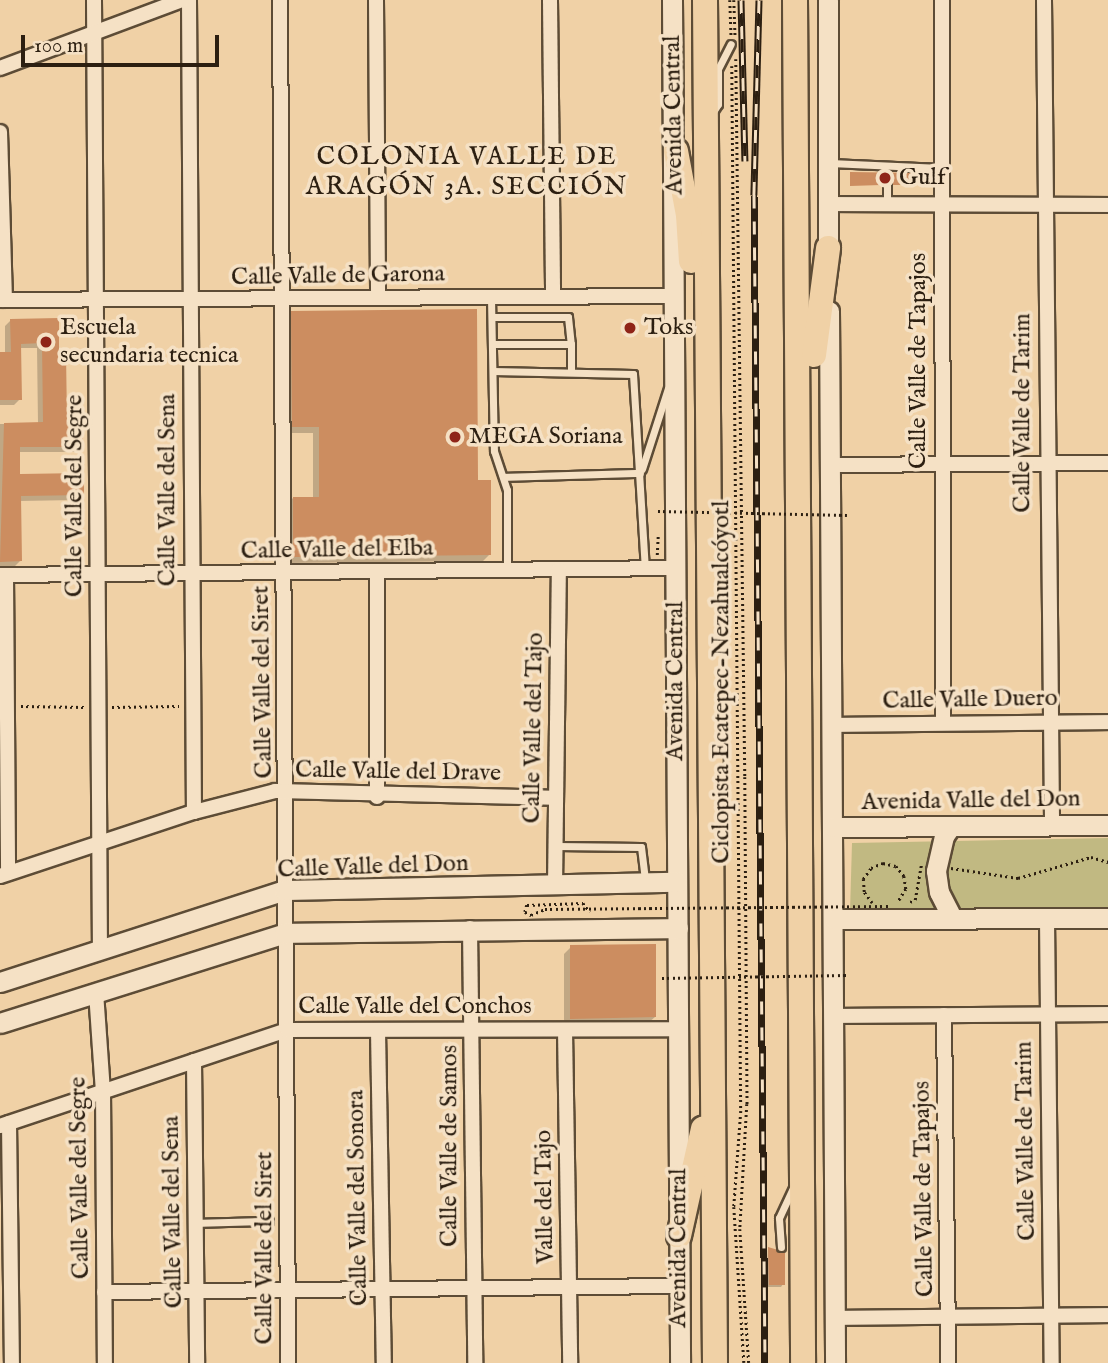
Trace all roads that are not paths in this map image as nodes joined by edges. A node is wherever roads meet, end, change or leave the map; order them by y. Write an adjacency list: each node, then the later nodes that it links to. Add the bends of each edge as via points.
1 (94, 0): 13 (street, Calle Valle del Segre)
2 (183, 0): 13 (street)
3 (189, 0): 34 (street, Calle Valle del Sena)
4 (280, 0): 35 (street, Calle Valle del Siret)
5 (376, 0): 30 (street)
6 (550, 0): 28 (street)
7 (672, 0): 18 (main road, Avenida Central)
8 (705, 0): 16 (highway, Avenida Central)
9 (796, 0): 49 (highway)
10 (828, 0): 19 (main road)
11 (942, 0): 20 (street, Calle Valle de Tapajos)
12 (1044, 0): 25 (street, Calle Valle de Tarim)
13 (96, 33): 15 (street); 33 (street, Calle Valle del Segre)
14 (734, 44): 16 (lane, via 718,69 718,104)
15 (0, 68)
16 (706, 120): 37 (highway, Avenida Central)
17 (0, 132): 32 (street)
18 (676, 151): 29 (main road, Avenida Central); 37 (highway, via 692,270)
19 (829, 163): 20 (lane); 22 (main road)
20 (941, 168): 24 (street, Calle Valle de Tapajos)
21 (887, 185): 23 (lane)
22 (829, 204): 23 (street); 27 (main road)
23 (887, 204): 24 (street)
24 (941, 204): 25 (street); 43 (street, Calle Valle de Tapajos)
25 (1044, 205): 26 (street); 44 (street, Calle Valle de Tarim)
26 (1108, 205)
27 (828, 248): 46 (main road); 49 (highway)
28 (553, 296): 29 (street, Calle Valle de Garona); 31 (street, Calle Valle de Garona)
29 (676, 296): 40 (main road, Avenida Central)
30 (378, 298): 31 (street, Calle Valle de Garona); 35 (street, Calle Valle de Garona)
31 (491, 298): 36 (lane)
32 (2, 300): 33 (street, Calle Valle de Garona)
33 (96, 300): 34 (street, Calle Valle de Garona); 58 (street, Calle Valle del Segre)
34 (190, 300): 35 (street, Calle Valle de Garona); 56 (street, Calle Valle del Sena)
35 (285, 300): 55 (street, Calle Valle del Siret)
36 (492, 317): 38 (lane); 39 (lane, via 568,317)
37 (706, 327): 99 (highway, Avenida Central)
38 (492, 344): 39 (lane); 41 (lane)
39 (571, 344): 42 (lane)
40 (675, 370): 47 (lane); 50 (main road, Avenida Central)
41 (493, 371): 42 (lane); 48 (lane, via 494,451)
42 (571, 372): 47 (lane, via 633,374)
43 (942, 463): 44 (street); 46 (street); 60 (street, Calle Valle de Tapajos)
44 (1046, 463): 45 (street); 59 (street, Calle Valle de Tarim)
45 (1108, 463)
46 (831, 465): 62 (main road)
47 (640, 473): 48 (lane); 51 (lane)
48 (504, 477): 53 (lane)
49 (800, 484): 102 (highway)
50 (675, 568): 51 (street, Calle Valle del Elba); 74 (main road, Avenida Central)
51 (645, 569): 52 (street, Calle Valle del Elba)
52 (559, 570): 53 (street, Calle Valle del Elba); 65 (street, Calle Valle del Tajo)
53 (507, 571): 54 (street, Calle Valle del Elba)
54 (377, 572): 55 (street, Calle Valle del Elba); 64 (street)
55 (284, 573): 56 (street, Calle Valle del Elba); 63 (street, Calle Valle del Siret)
56 (191, 574): 58 (street, Calle Valle del Elba); 66 (street, Calle Valle del Sena)
57 (3, 575): 58 (street, Calle Valle del Elba); 73 (street)
58 (99, 575): 71 (street, Calle Valle del Segre)
59 (1048, 721): 60 (street, Calle Valle Duero); 61 (street, Calle Valle Duero); 67 (street, Calle Valle de Tarim)
60 (943, 722): 62 (street, Calle Valle Duero)
61 (1108, 722)
62 (833, 725): 69 (main road)
63 (288, 794): 64 (street, Calle Valle del Drave); 66 (street, Calle Valle del Drave, via 263,793); 77 (street, Calle Valle del Siret)
64 (377, 797): 65 (street, Calle Valle del Drave)
65 (556, 798): 72 (street, Calle Valle del Tajo)
66 (194, 812): 71 (street, Calle Valle del Drave)
67 (1052, 825): 68 (main road, Avenida Valle del Don); 70 (main road, Avenida Valle del Don)
68 (1108, 825)
69 (834, 827): 70 (main road, Avenida Valle del Don); 80 (main road)
70 (951, 827): 78 (main road, via 936,865 939,892)
71 (101, 845): 73 (street, Calle Valle del Drave); 85 (street, Calle Valle del Segre)
72 (556, 846): 75 (lane, via 641,847); 76 (street, Calle Valle del Tajo)
73 (4, 874)
74 (677, 882): 75 (main road, Calle Valle del Don); 83 (main road, Avenida Central)
75 (645, 884): 76 (main road, Calle Valle del Don)
76 (555, 887): 77 (main road, Calle Valle del Don)
77 (284, 890): 84 (street, Calle Valle del Siret); 85 (main road, Calle Valle del Don)
78 (952, 918): 80 (main road, via 886,911); 81 (main road)
79 (1108, 918): 81 (main road)
80 (835, 919): 90 (main road)
81 (1047, 919): 91 (street, Calle Valle de Tarim)
82 (470, 928): 83 (main road); 84 (main road); 95 (street, Calle Valle de Samos)
83 (678, 928): 93 (main road, Avenida Central)
84 (285, 933): 87 (main road); 94 (street, Calle Valle del Siret)
85 (100, 950): 86 (main road, Calle Valle del Don)
86 (0, 982)
87 (96, 992): 92 (main road); 100 (street, Calle Valle del Segre)
88 (1108, 1014): 91 (street)
89 (944, 1015): 90 (street); 91 (street); 114 (street, Calle Valle de Tapajos)
90 (835, 1016): 117 (main road)
91 (1045, 1016): 116 (street, Calle Valle de Tarim)
92 (0, 1023)
93 (678, 1029): 96 (street, Calle Valle del Conchos); 105 (main road, Avenida Central)
94 (287, 1030): 97 (street, Calle Valle del Conchos); 98 (street, Calle Valle del Conchos); 108 (street, Calle Valle del Siret)
95 (472, 1030): 96 (street, Calle Valle del Conchos); 97 (street, Calle Valle del Conchos); 109 (street, Calle Valle de Samos)
96 (565, 1030): 110 (street, Valle del Tajo)
97 (378, 1031): 111 (street, Calle Valle del Sonora)
98 (194, 1061): 100 (street, Calle Valle del Conchos); 104 (street, Calle Valle del Sena)
99 (713, 1088): 105 (highway); 126 (highway, Avenida Central)
100 (103, 1091): 101 (street, Calle Valle del Conchos); 113 (street, Calle Valle del Segre)
101 (5, 1125): 118 (street)
102 (802, 1168): 106 (lane, via 779,1218); 127 (highway)
103 (269, 1221): 104 (lane)
104 (195, 1223): 112 (street, Calle Valle del Sena)
105 (679, 1236): 107 (main road, Avenida Central)
106 (781, 1247)
107 (680, 1286): 110 (street); 125 (main road, Avenida Central)
108 (287, 1289): 111 (street); 112 (street); 121 (street, Calle Valle del Siret)
109 (474, 1289): 110 (street); 111 (street); 123 (street, Calle Valle de Samos)
110 (569, 1289): 124 (street, Valle del Tajo)
111 (382, 1290): 122 (street, Calle Valle del Sonora)
112 (196, 1291): 113 (street); 120 (street, Calle Valle del Sena)
113 (104, 1292): 119 (street, Calle Valle del Segre)
114 (948, 1315): 116 (street); 117 (street); 129 (street, Calle Valle de Tapajos)
115 (1108, 1315): 116 (street)
116 (1051, 1316): 130 (street, Calle Valle de Tarim)
117 (835, 1318): 128 (main road)
118 (12, 1363)
119 (105, 1363)
120 (197, 1363)
121 (288, 1363)
122 (384, 1363)
123 (475, 1363)
124 (570, 1363)
125 (680, 1363)
126 (715, 1363)
127 (803, 1363)
128 (835, 1363)
129 (948, 1363)
130 (1052, 1363)

